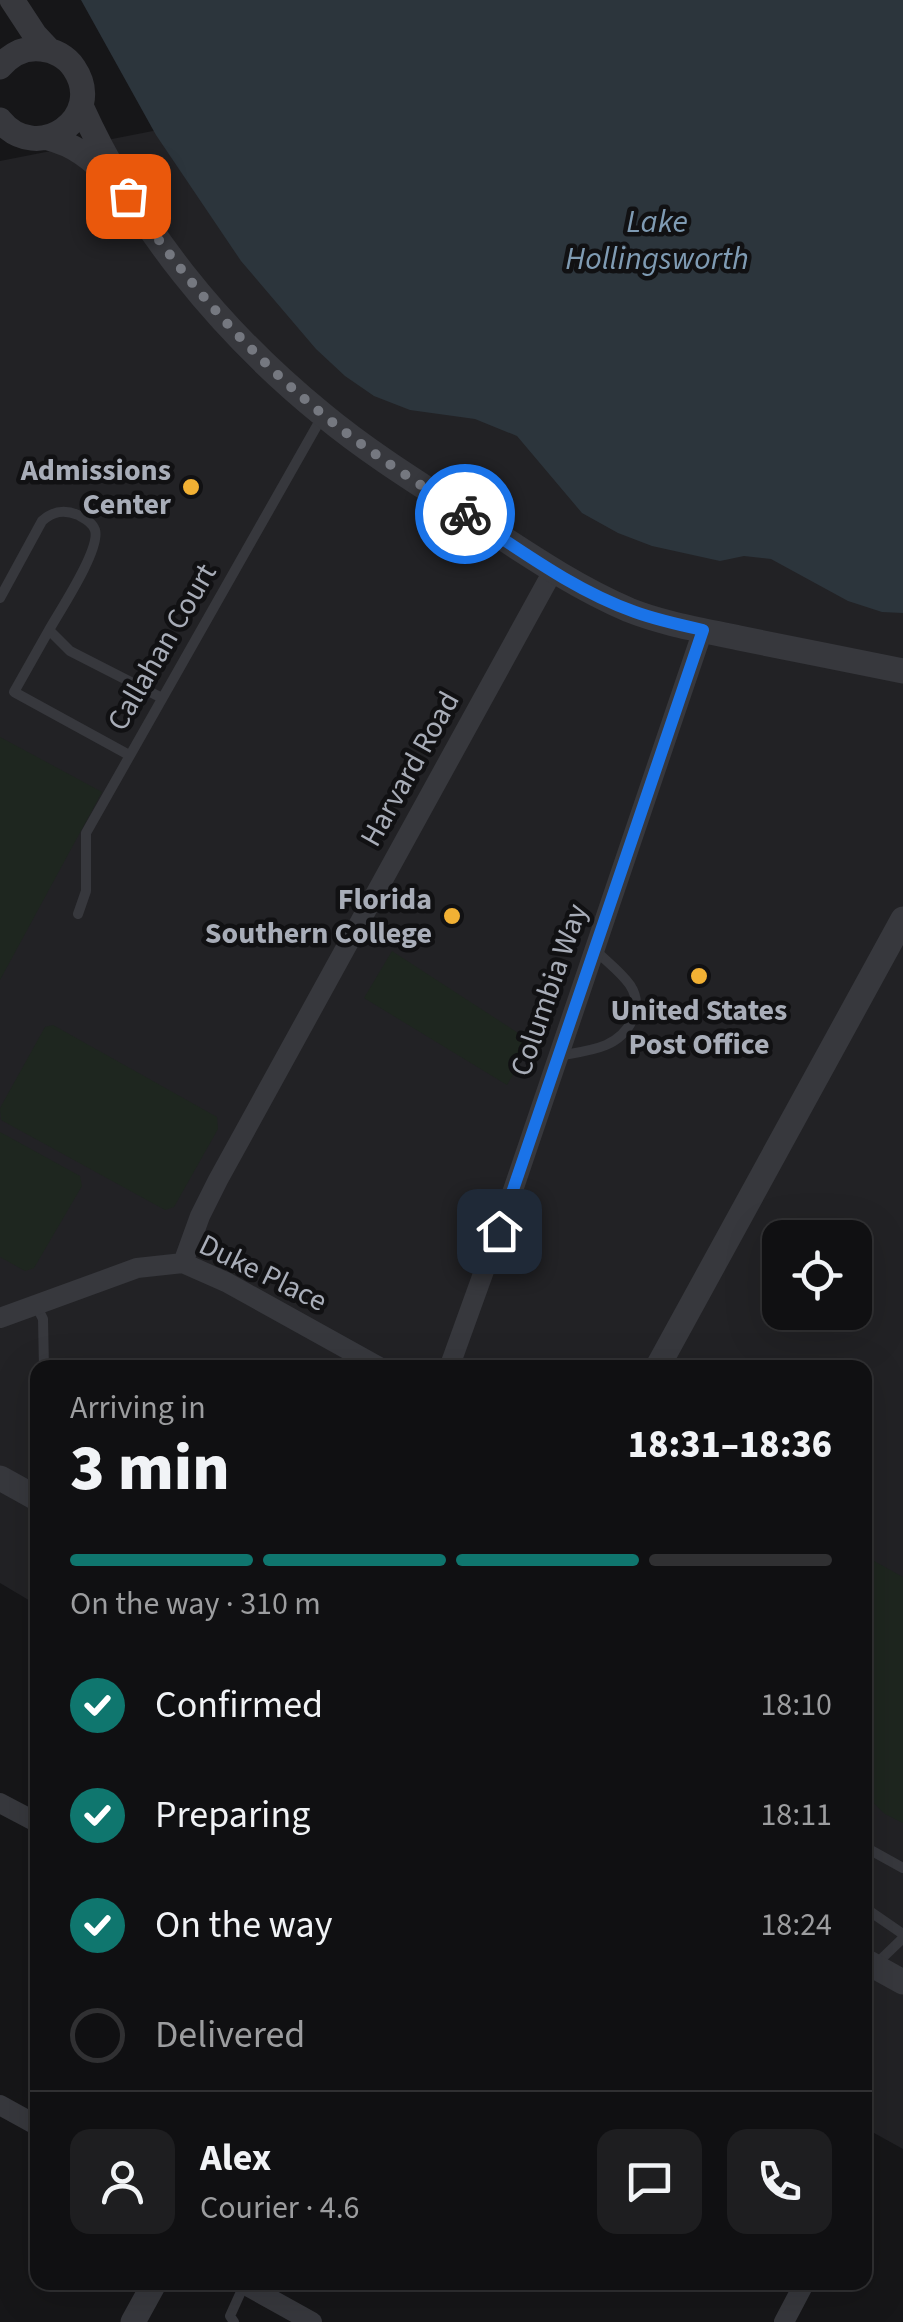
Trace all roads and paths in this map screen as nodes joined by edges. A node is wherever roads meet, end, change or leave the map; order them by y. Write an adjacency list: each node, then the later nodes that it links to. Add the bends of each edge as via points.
1 (12, 0): 2 (street)
2 (49, 50): 3 (street, via 25,50); 4 (street, via 77,72)
3 (0, 67)
4 (81, 106): 6 (street, via 68,126); 7 (street)
5 (0, 120): 6 (street)
6 (24, 139): 7 (street, via 66,143 86,153)
7 (128, 196): 8 (street, via 216,314)
8 (323, 415): 9 (street); 16 (lane, Callahan Court)
9 (553, 571): 12 (street, via 632,611); 22 (street, Harvard Road, via 218,1180)
10 (0, 598): 11 (lane, via 51,513 69,511 88,520 96,532 94,546)
11 (48, 630): 15 (lane); 16 (lane, via 70,650)
12 (703, 630): 13 (street); 20 (street, Columbia Way)
13 (903, 672)
14 (0, 684): 15 (lane)
15 (14, 692): 17 (lane)
16 (162, 698): 17 (lane, Callahan Court)
17 (129, 755): 18 (lane, Callahan Court, via 86,833 86,891)
18 (78, 914)
19 (899, 934): 28 (street)
20 (595, 949): 21 (street, Columbia Way); 21 (lane, via 630,985 634,1018 605,1046)
21 (558, 1056): 27 (street, Columbia Way)
22 (183, 1263): 23 (street, Duke Place, via 137,1268); 26 (street, Duke Place)
23 (36, 1304): 24 (street, Duke Place); 25 (lane)
24 (0, 1318)
25 (44, 1360)
26 (366, 1360)
27 (451, 1360)
28 (661, 1360)
29 (0, 1478): 30 (street)
30 (30, 1495)
31 (0, 1803): 32 (street)
32 (30, 1820)
33 (872, 1851): 34 (lane)
34 (903, 1868)
35 (872, 1913): 36 (lane)
36 (903, 1936): 37 (lane)
37 (872, 1962)
38 (872, 1965): 39 (street)
39 (903, 1982)
40 (0, 2105): 41 (street)
41 (30, 2122)
42 (151, 2290): 46 (street)
43 (240, 2290): 47 (lane)
44 (253, 2290): 48 (street)
45 (802, 2290): 49 (street)
46 (133, 2322)
47 (234, 2322)
48 (312, 2322)
49 (784, 2322)

